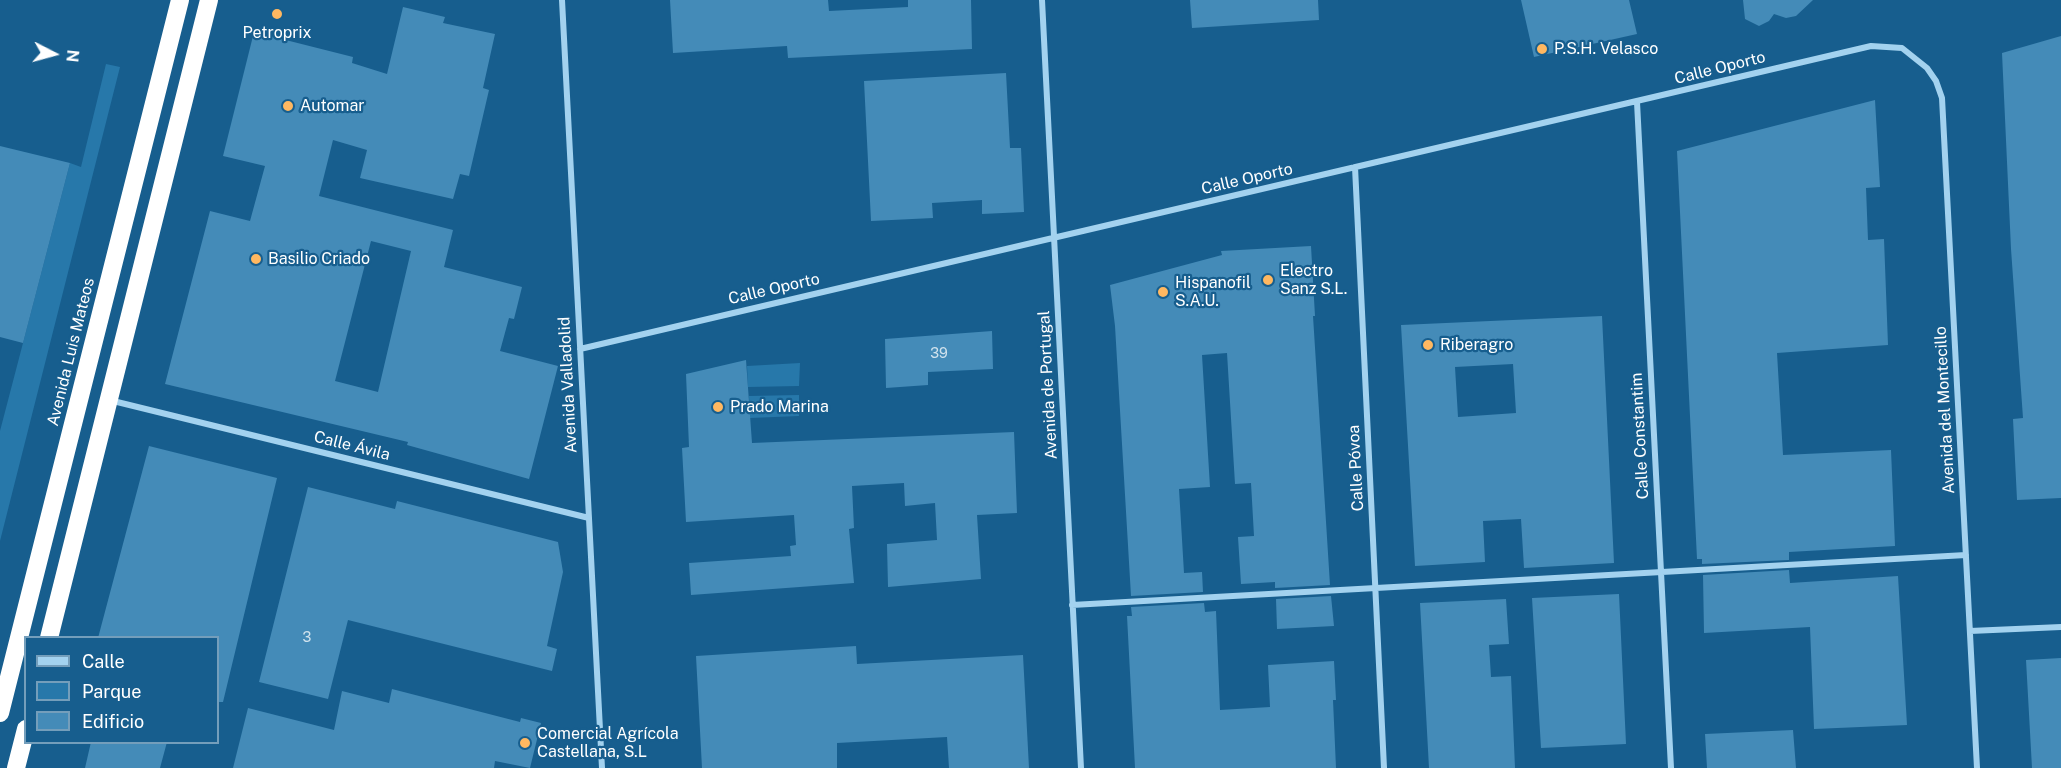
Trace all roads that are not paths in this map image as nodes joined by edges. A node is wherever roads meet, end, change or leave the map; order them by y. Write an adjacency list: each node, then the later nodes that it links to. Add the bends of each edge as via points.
1 (180, 0): 19 (highway, Avenida Luis Mateos)
2 (209, 0): 10 (highway)
3 (562, 0): 9 (street, Avenida Valladolid)
4 (1042, 0): 8 (street, Avenida de Portugal)
5 (1918, 58): 6 (street, Calle Oporto, via 1902,48 1870,46); 12 (street, Avenida del Montecillo, via 1936,81 1942,98)
6 (1637, 102): 7 (street, Calle Oporto); 13 (street, Calle Constantim)
7 (1355, 167): 8 (street, Calle Oporto); 14 (street, Calle Póvoa)
8 (1055, 237): 9 (street, Calle Oporto); 15 (street, Avenida de Portugal)
9 (580, 349): 11 (street, Avenida Valladolid)
10 (109, 400): 11 (street, Calle Ávila); 18 (highway)
11 (589, 518): 22 (street, Avenida Valladolid)
12 (1966, 555): 13 (street); 17 (street, Avenida del Montecillo)
13 (1661, 572): 14 (street); 25 (street, Calle Constantim)
14 (1375, 587): 15 (street); 24 (street, Calle Póvoa)
15 (1072, 605): 23 (street, Avenida de Portugal)
16 (2061, 627): 17 (street)
17 (1970, 631): 26 (street, Avenida del Montecillo)
18 (50, 636)
19 (0, 713)
20 (24, 737): 21 (highway)
21 (16, 768)
22 (602, 768)
23 (1080, 768)
24 (1384, 768)
25 (1671, 768)
26 (1977, 768)

